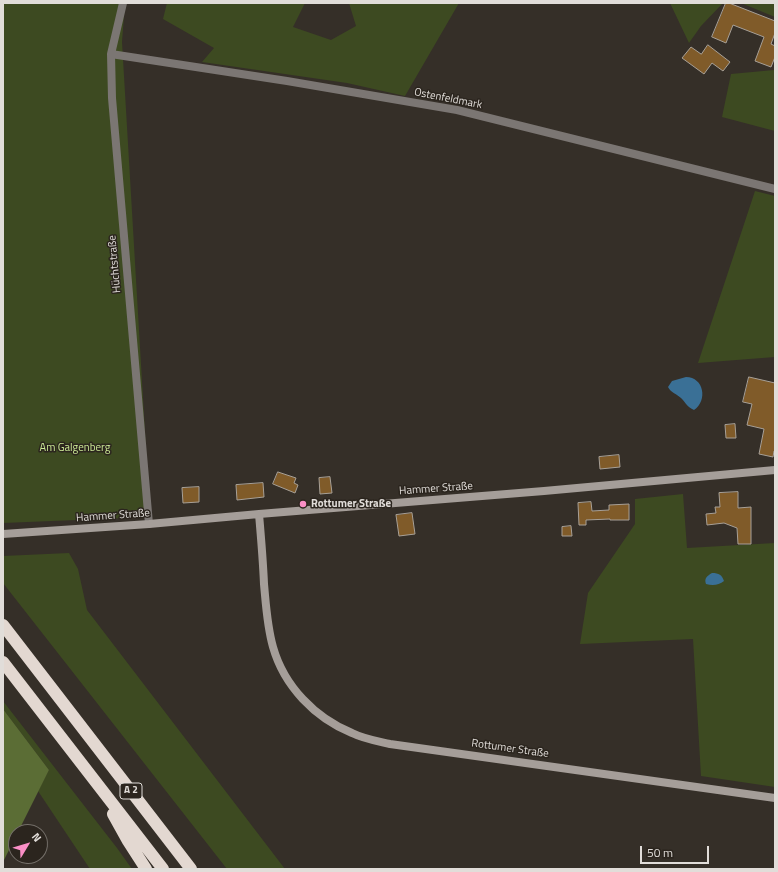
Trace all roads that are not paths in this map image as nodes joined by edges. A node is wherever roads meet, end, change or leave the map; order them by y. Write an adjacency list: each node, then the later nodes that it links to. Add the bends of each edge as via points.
1 (123, 3): 2 (street, Hüchtstraße)
2 (111, 54): 3 (street, Ostenfeldmark, via 457,110); 6 (street, Hüchtstraße, via 112,98)
3 (775, 189)
4 (775, 470): 5 (main road, Hammer Straße)
5 (259, 514): 6 (main road, Hammer Straße); 11 (main road, Rottumer Straße, via 266,614 272,646 290,683 304,701 336,726 359,736 390,744)
6 (149, 524): 7 (main road, Hammer Straße)
7 (3, 534)
8 (3, 625): 14 (highway, A 2)
9 (3, 662): 10 (highway, A 2)
10 (97, 783): 12 (highway); 13 (highway, A 2)
11 (775, 798)
12 (146, 869)
13 (163, 869)
14 (191, 869)

